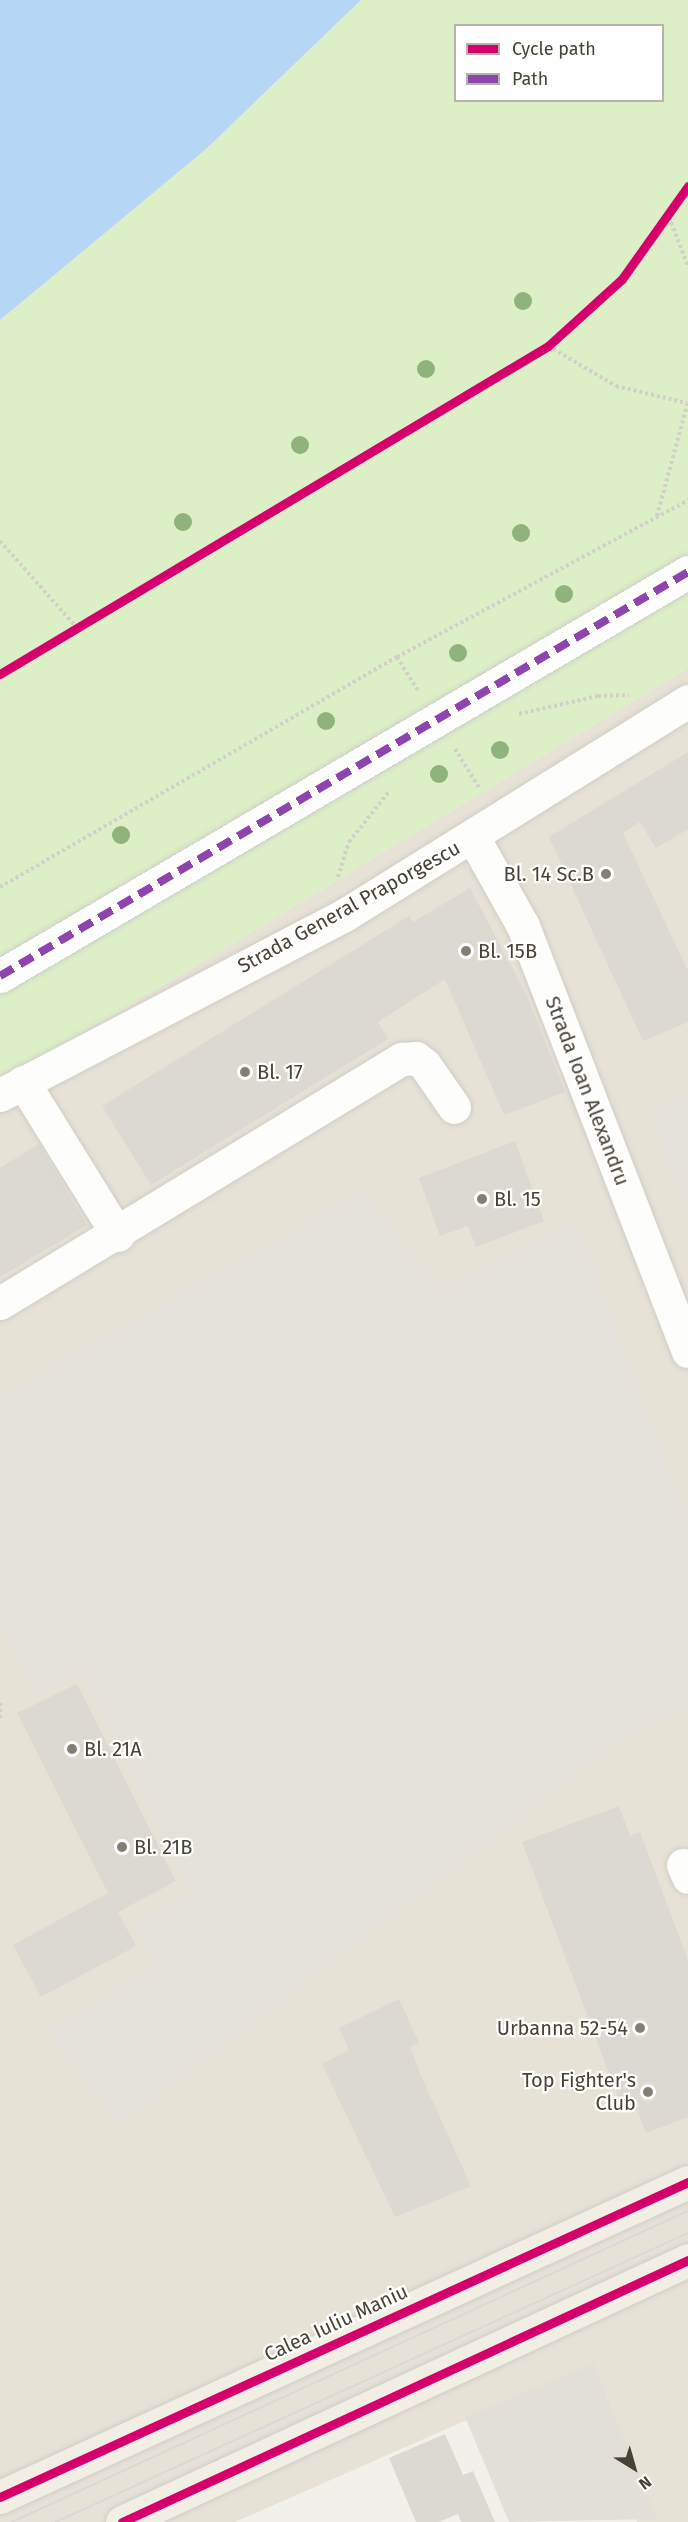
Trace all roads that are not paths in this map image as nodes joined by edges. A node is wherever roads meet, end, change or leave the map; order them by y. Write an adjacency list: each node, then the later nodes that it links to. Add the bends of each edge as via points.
1 (688, 572): 4 (street)
2 (676, 709): 3 (street, Strada General Praporgescu)
3 (486, 829): 5 (street, Strada General Praporgescu, via 346,914); 9 (street, Strada Ioan Alexandru)
4 (0, 976)
5 (11, 1088): 7 (street)
6 (454, 1107): 7 (street, via 425,1065 416,1058 402,1059)
7 (118, 1235): 8 (street)
8 (0, 1303)
9 (688, 1351)
10 (688, 2182): 12 (main road, Calea Iuliu Maniu)
11 (688, 2260): 13 (main road)
12 (0, 2497)
13 (122, 2522)

